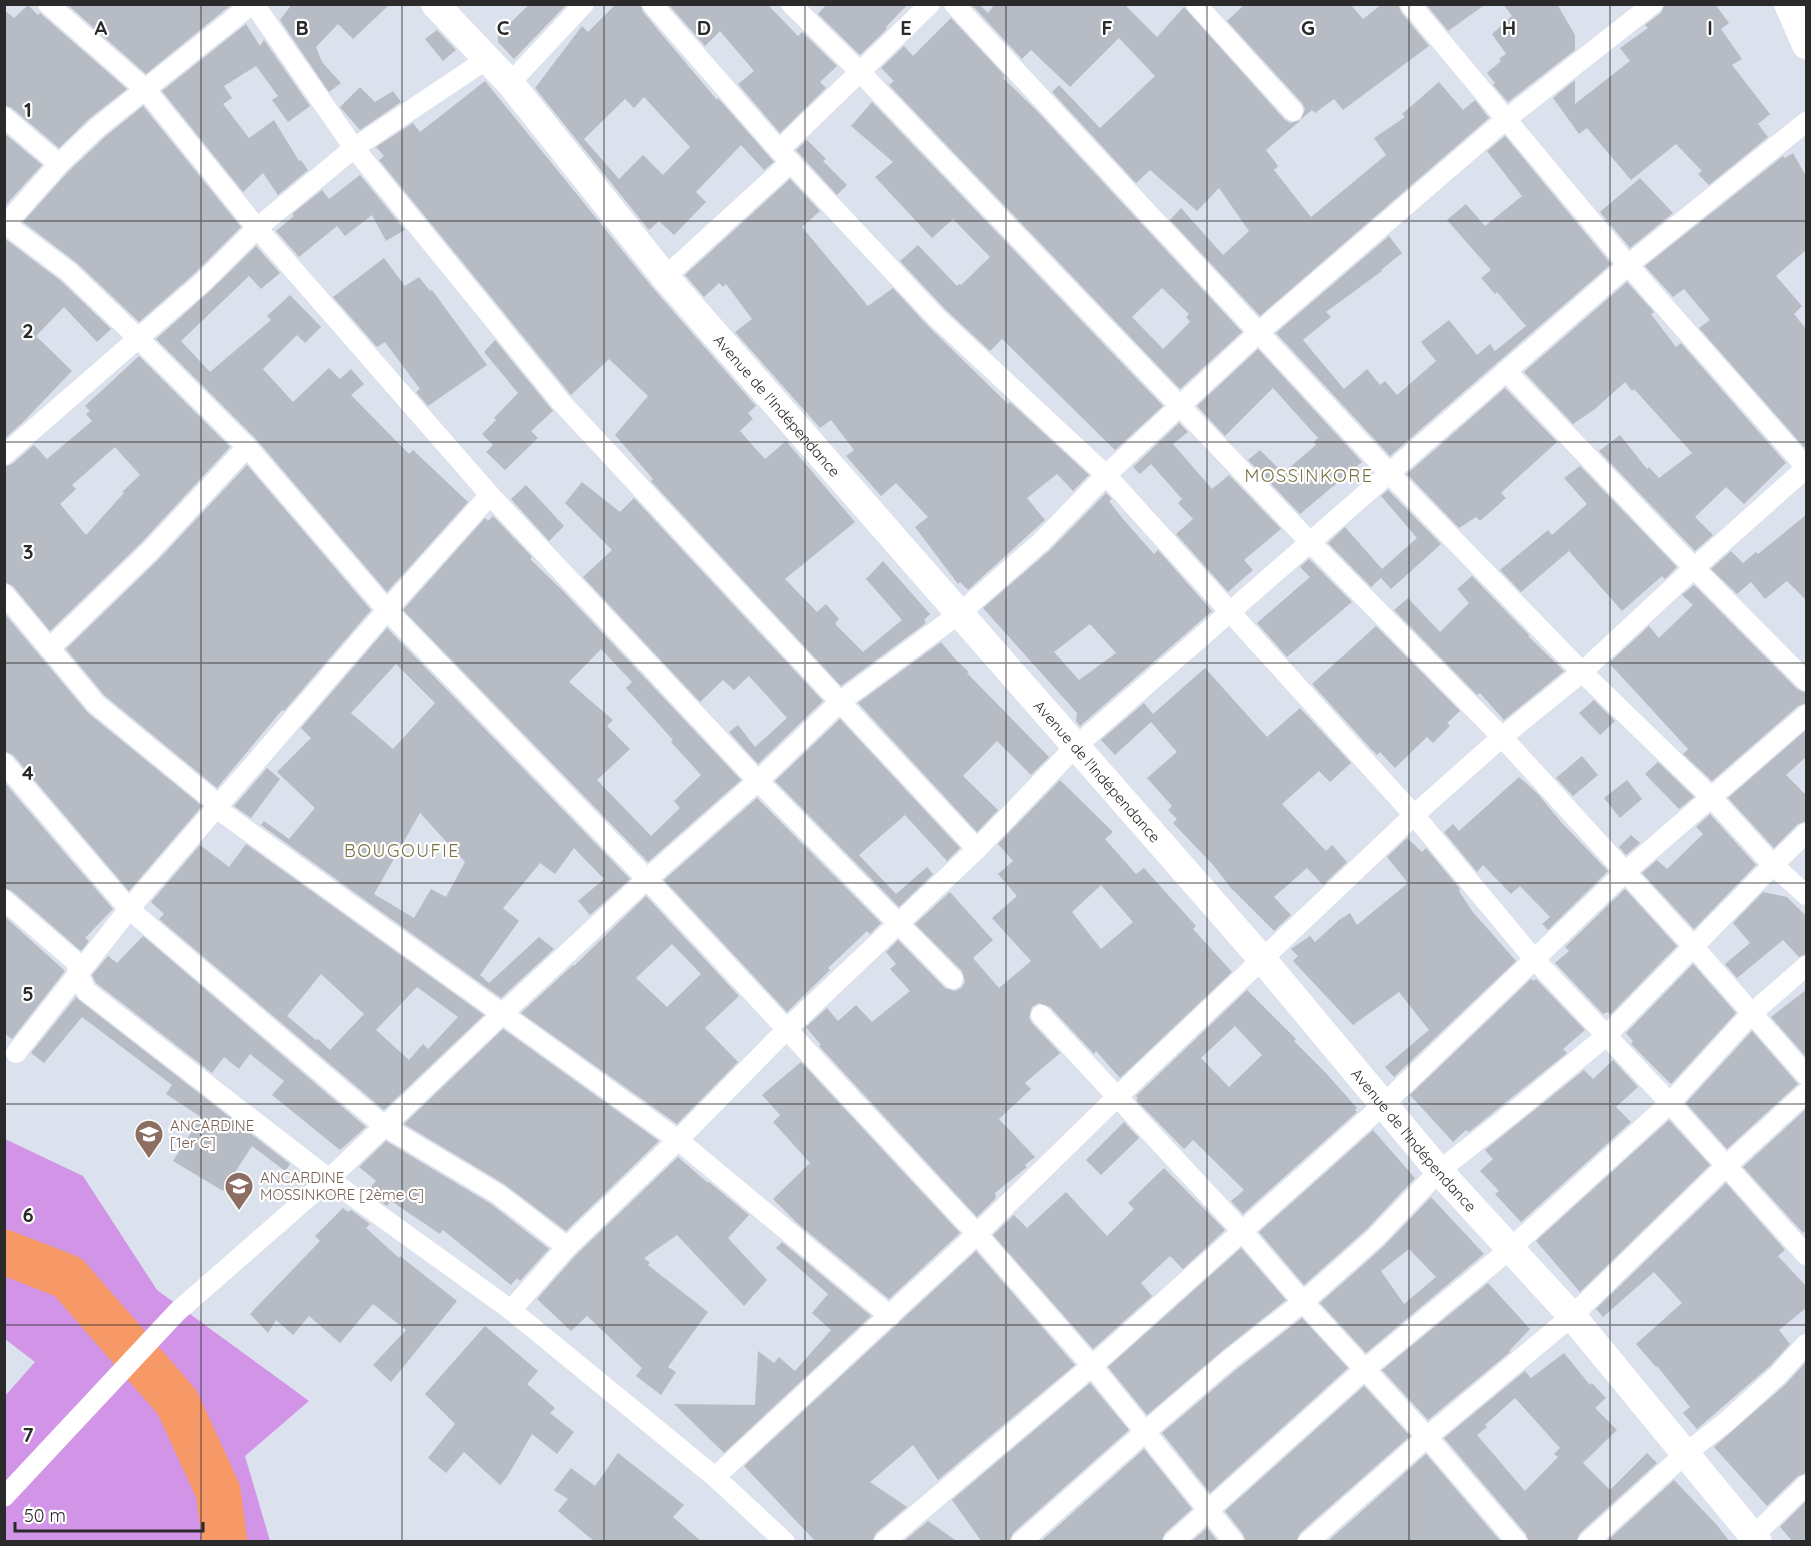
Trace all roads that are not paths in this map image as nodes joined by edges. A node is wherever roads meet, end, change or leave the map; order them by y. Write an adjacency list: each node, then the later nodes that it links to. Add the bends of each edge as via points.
1 (48, 4): 17 (street)
2 (253, 4): 17 (street); 22 (street)
3 (435, 4): 14 (main road, Avenue de l'Indépendance)
4 (584, 4): 16 (street)
5 (652, 4): 23 (street)
6 (791, 4): 15 (street)
7 (930, 4): 15 (street)
8 (954, 4): 29 (street)
9 (1196, 4): 18 (street)
10 (1410, 4): 20 (street)
11 (1653, 4): 20 (street)
12 (1788, 4): 13 (main road)
13 (1806, 45)
14 (487, 59): 16 (main road, Avenue de l'Indépendance); 22 (street)
15 (860, 72): 23 (street); 32 (street)
16 (510, 83): 28 (main road, Avenue de l'Indépendance)
17 (145, 89): 24 (street); 26 (street)
18 (1293, 111)
19 (4, 117): 24 (street)
20 (1505, 120): 27 (street); 29 (street)
21 (1806, 122): 27 (street)
22 (354, 148): 26 (street); 48 (street, via 561,402)
23 (785, 156): 28 (street); 37 (street, via 937,318)
24 (59, 164): 25 (street)
25 (5, 224): 30 (street, via 69,272)
26 (257, 228): 30 (street); 38 (street)
27 (1628, 265): 31 (street); 35 (street)
28 (665, 277): 44 (main road, Avenue de l'Indépendance)
29 (1259, 332): 32 (street); 36 (street)
30 (138, 338): 33 (street); 34 (street)
31 (1506, 371): 36 (street); 40 (street)
32 (1179, 405): 37 (street); 39 (street)
33 (247, 447): 42 (street); 45 (street, via 151,550)
34 (4, 455)
35 (1806, 468): 40 (street)
36 (1389, 473): 39 (street); 46 (street)
37 (1106, 474): 43 (street); 44 (street, via 1041,542)
38 (489, 495): 42 (street); 53 (street)
39 (1310, 542): 43 (street); 50 (street)
40 (1694, 568): 46 (street); 47 (street)
41 (4, 594): 45 (street)
42 (387, 610): 55 (street); 61 (street)
43 (1230, 612): 51 (street); 56 (street)
44 (960, 613): 48 (street); 51 (main road, Avenue de l'Indépendance)
45 (50, 648): 55 (street, via 96,704)
46 (1582, 672): 50 (street); 54 (street)
47 (1806, 681)
48 (841, 701): 53 (street); 58 (street)
49 (1806, 715): 54 (street)
50 (1502, 738): 56 (street); 60 (street)
51 (1075, 747): 58 (street); 68 (main road, Avenue de l'Indépendance)
52 (4, 763): 64 (street)
53 (758, 781): 61 (street); 65 (street)
54 (1711, 797): 59 (street); 60 (street)
55 (219, 805): 64 (street); 72 (street, via 223,813)
56 (1414, 815): 67 (street); 68 (street)
57 (1806, 833): 59 (street)
58 (977, 849): 65 (street)
59 (1773, 865): 62 (street); 66 (street)
60 (1624, 873): 66 (street); 67 (street)
61 (647, 879): 72 (street); 75 (street)
62 (1806, 895)
63 (4, 900): 70 (street, via 76,962)
64 (129, 909): 70 (street); 83 (street)
65 (899, 924): 71 (street); 75 (street)
66 (1693, 946): 73 (street); 76 (street)
67 (1534, 959): 76 (street); 82 (street)
68 (1263, 960): 80 (street); 82 (main road, Avenue de l'Indépendance)
69 (1806, 966): 73 (street)
70 (78, 973): 77 (street); 87 (street, via 86,990)
71 (953, 979)
72 (502, 1014): 83 (street); 84 (street)
73 (1751, 1014): 78 (street); 81 (street)
74 (1041, 1015): 80 (street)
75 (787, 1029): 84 (street); 89 (street)
76 (1606, 1036): 81 (street); 86 (street)
77 (16, 1053)
78 (1806, 1075)
79 (1806, 1093): 85 (street)
80 (1117, 1097): 88 (street); 89 (street)
81 (1670, 1103): 85 (street); 91 (street)
82 (1383, 1105): 86 (main road, Avenue de l'Indépendance); 88 (street)
83 (384, 1125): 87 (street); 90 (street, via 498,1194)
84 (678, 1140): 90 (street); 95 (street)
85 (1727, 1165): 92 (street); 96 (street)
86 (1438, 1171): 91 (main road, Avenue de l'Indépendance); 93 (street, via 1375,1238)
87 (329, 1179): 94 (street); 105 (street, via 177,1312)
88 (1242, 1231): 93 (street); 98 (street)
89 (977, 1234): 95 (street); 98 (street)
90 (567, 1247): 94 (street)
91 (1509, 1249): 96 (main road, Avenue de l'Indépendance); 99 (street)
92 (1806, 1255)
93 (1303, 1302): 99 (street); 100 (street)
94 (511, 1310): 103 (street)
95 (890, 1316): 103 (street)
96 (1572, 1316): 101 (street); 102 (main road, Avenue de l'Indépendance)
97 (1806, 1344): 102 (street, via 1778,1375)
98 (1092, 1366): 100 (street); 109 (street)
99 (1364, 1370): 101 (street); 106 (street)
100 (1146, 1431): 106 (street); 110 (street)
101 (1427, 1437): 113 (street); 114 (street)
102 (1686, 1453): 107 (main road, Avenue de l'Indépendance); 115 (street)
103 (715, 1477): 108 (street)
104 (1806, 1485): 107 (street)
105 (4, 1497)
106 (1209, 1509): 111 (street); 112 (street)
107 (1753, 1540)
108 (785, 1542)
109 (884, 1542)
110 (1022, 1542)
111 (1173, 1542)
112 (1234, 1542)
113 (1308, 1542)
114 (1517, 1542)
115 (1588, 1542)

